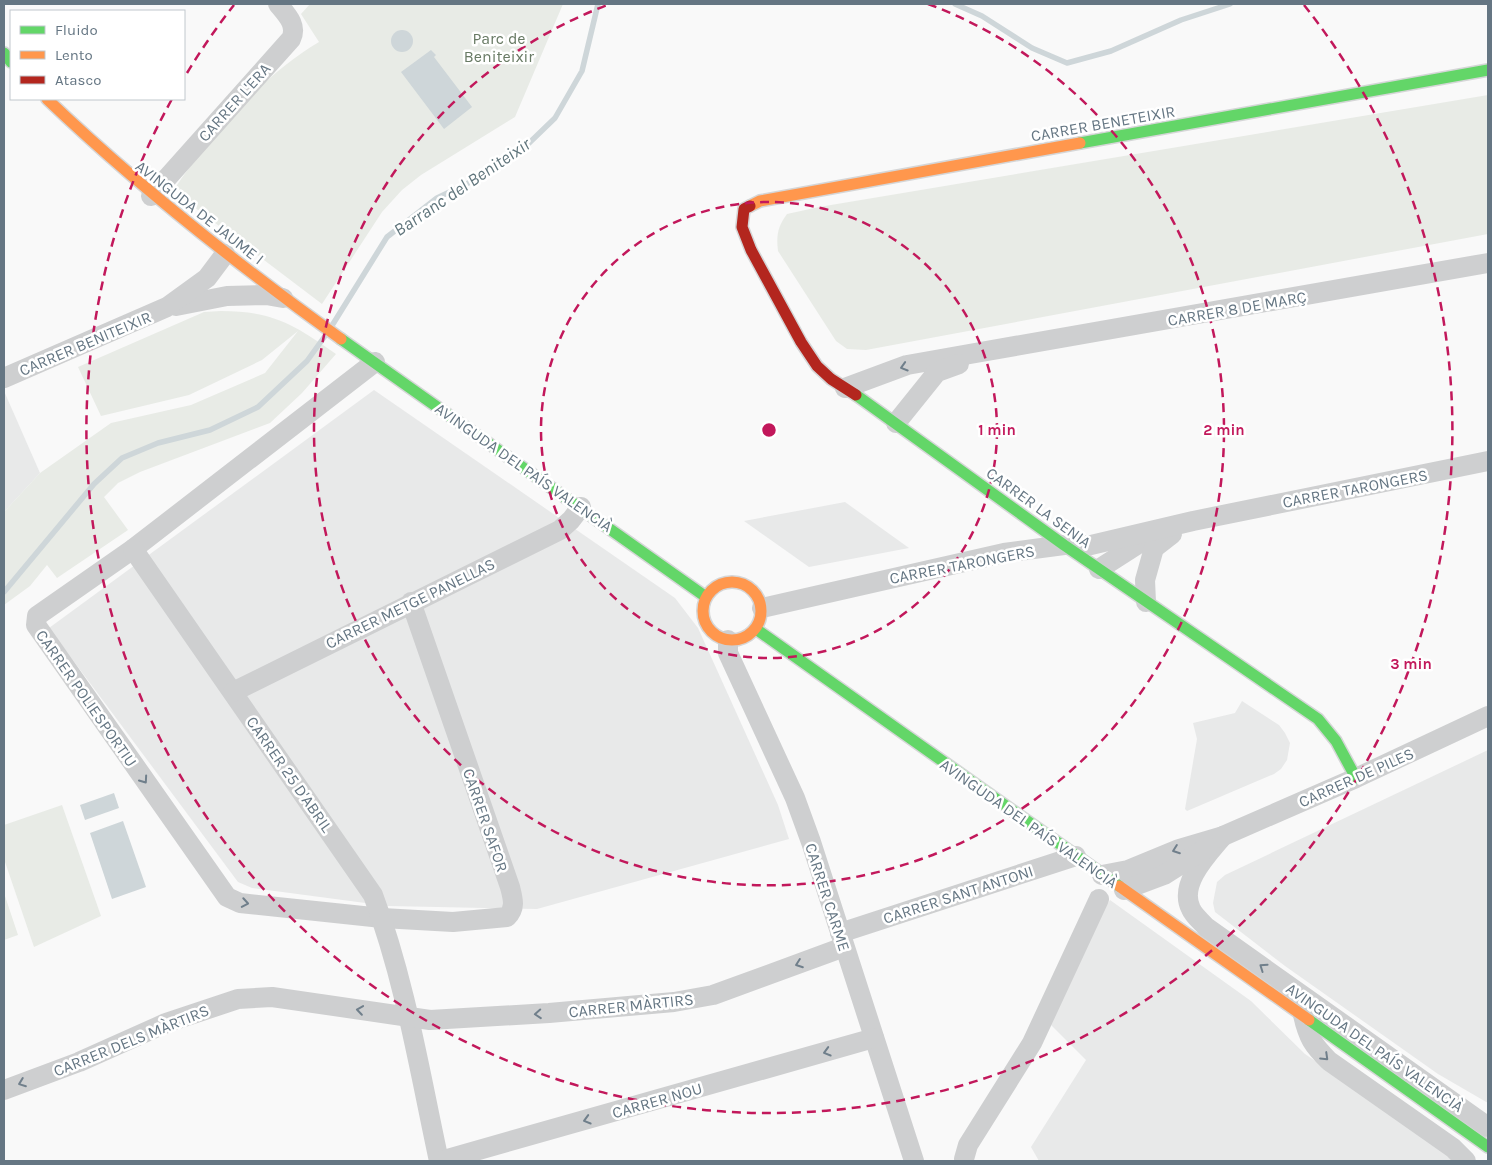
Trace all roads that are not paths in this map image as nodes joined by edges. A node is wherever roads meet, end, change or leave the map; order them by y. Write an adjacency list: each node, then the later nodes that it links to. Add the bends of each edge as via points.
1 (278, 4): 4 (street, CARRER L'ERA, via 294,34)
2 (1488, 70): 5 (main road, CARRER BENETEIXIR, via 760,201 744,209)
3 (48, 100): 4 (main road, AVINGUDA DE JAUME I)
4 (151, 196): 6 (main road, AVINGUDA DE JAUME I)
5 (742, 228): 16 (main road, CARRER LA SENIA, via 800,342 817,366)
6 (225, 254): 8 (main road, AVINGUDA DE JAUME I); 11 (street, CARRER BENITEIXIR, via 207,278)
7 (1488, 263): 13 (street, CARRER 8 DE MARÇ)
8 (244, 268): 9 (street, CARRER BENITEIXIR, via 232,286); 10 (main road, AVINGUDA DE JAUME I)
9 (212, 298): 10 (street, CARRER BENITEIXIR, via 247,295); 11 (street, CARRER BENITEIXIR)
10 (284, 298): 12 (main road, AVINGUDA DE JAUME I)
11 (167, 307): 15 (street, CARRER BENITEIXIR)
12 (341, 339): 14 (main road, AVINGUDA DEL PAÍS VALENCIÀ)
13 (986, 352): 16 (street, CARRER 8 DE MARÇ, one-way to 16, via 907,365); 17 (street, CARRER 8 DE MARÇ, via 937,372)
14 (375, 362): 19 (main road, AVINGUDA DEL PAÍS VALENCIÀ); 22 (street, CARRER POLIESPORTIU)
15 (4, 378)
16 (846, 388): 17 (main road, CARRER LA SENIA)
17 (896, 423): 21 (main road, CARRER LA SENIA)
18 (1488, 461): 20 (street, CARRER TARONGERS)
19 (581, 507): 24 (main road, AVINGUDA DEL PAÍS VALENCIÀ); 25 (street, CARRER METGE PANELLAS, via 560,530)
20 (1193, 521): 21 (street, CARRER TARONGERS, via 1092,545); 23 (street, CARRER TARONGERS, via 1138,544); 26 (street, CARRER TARONGERS, via 1154,548 1145,580)
21 (1064, 545): 23 (main road, CARRER LA SENIA); 27 (street, CARRER TARONGERS, via 1004,553)
22 (133, 549): 30 (street, CARRER 25 D'ABRIL); 38 (street, CARRER POLIESPORTIU, one-way to 38, via 37,616 36,625 227,897 240,903)
23 (1099, 569): 26 (main road, CARRER LA SENIA)
24 (706, 597): 27 (main road, via 718,585 735,582 754,591); 29 (main road, via 703,612 706,624 713,634)
25 (411, 602): 30 (street, CARRER METGE PANELLAS); 38 (street, CARRER SAFOR, via 514,902 512,913 507,918 453,922)
26 (1146, 602): 32 (main road, CARRER LA SENIA, via 1318,719 1336,742)
27 (762, 608): 28 (main road)
28 (756, 629): 29 (main road, via 747,637); 34 (main road, AVINGUDA DEL PAÍS VALENCIÀ)
29 (728, 640): 39 (street, CARRER CARME, via 728,653 795,798)
30 (233, 692): 38 (street, CARRER 25 D'ABRIL, via 373,895)
31 (1488, 716): 32 (street, CARRER DE PILES)
32 (1356, 778): 33 (street, CARRER DE PILES)
33 (1223, 836): 35 (street, CARRER DE PILES, one-way to 35, via 1179,849 1128,870); 36 (street, CARRER DE PILES, via 1164,875); 44 (street, AVINGUDA DEL PAÍS VALENCIÀ, one-way to 33, via 1206,927 1196,916 1190,908 1187,889 1205,858)
34 (1076, 856): 35 (main road, AVINGUDA DEL PAÍS VALENCIÀ); 39 (street, CARRER SANT ANTONI)
35 (1102, 874): 36 (main road, AVINGUDA DEL PAÍS VALENCIÀ)
36 (1124, 890): 40 (main road, AVINGUDA DEL PAÍS VALENCIÀ)
37 (1099, 899): 46 (street, via 1032,1043 968,1145)
38 (382, 918): 41 (street, CARRER 25 D'ABRIL)
39 (842, 940): 41 (street, CARRER MÀRTIRS, one-way to 41, via 703,998 450,1020); 42 (street, CARRER CARME)
40 (1303, 1015): 45 (main road, AVINGUDA DEL PAÍS VALENCIÀ); 49 (street, AVINGUDA DEL PAÍS VALENCIÀ, one-way to 49, via 1307,1034 1329,1061 1453,1148)
41 (408, 1018): 43 (street, CARRER DELS MÀRTIRS, one-way to 43, via 272,997 238,999 166,1023 79,1062); 47 (street, CARRER 25 D'ABRIL)
42 (874, 1038): 47 (street, CARRER NOU, one-way to 47); 48 (street, CARRER CARME)
43 (4, 1090)
44 (1487, 1128)
45 (1488, 1148)
46 (963, 1160)
47 (440, 1161)
48 (914, 1161)
49 (1466, 1161)

